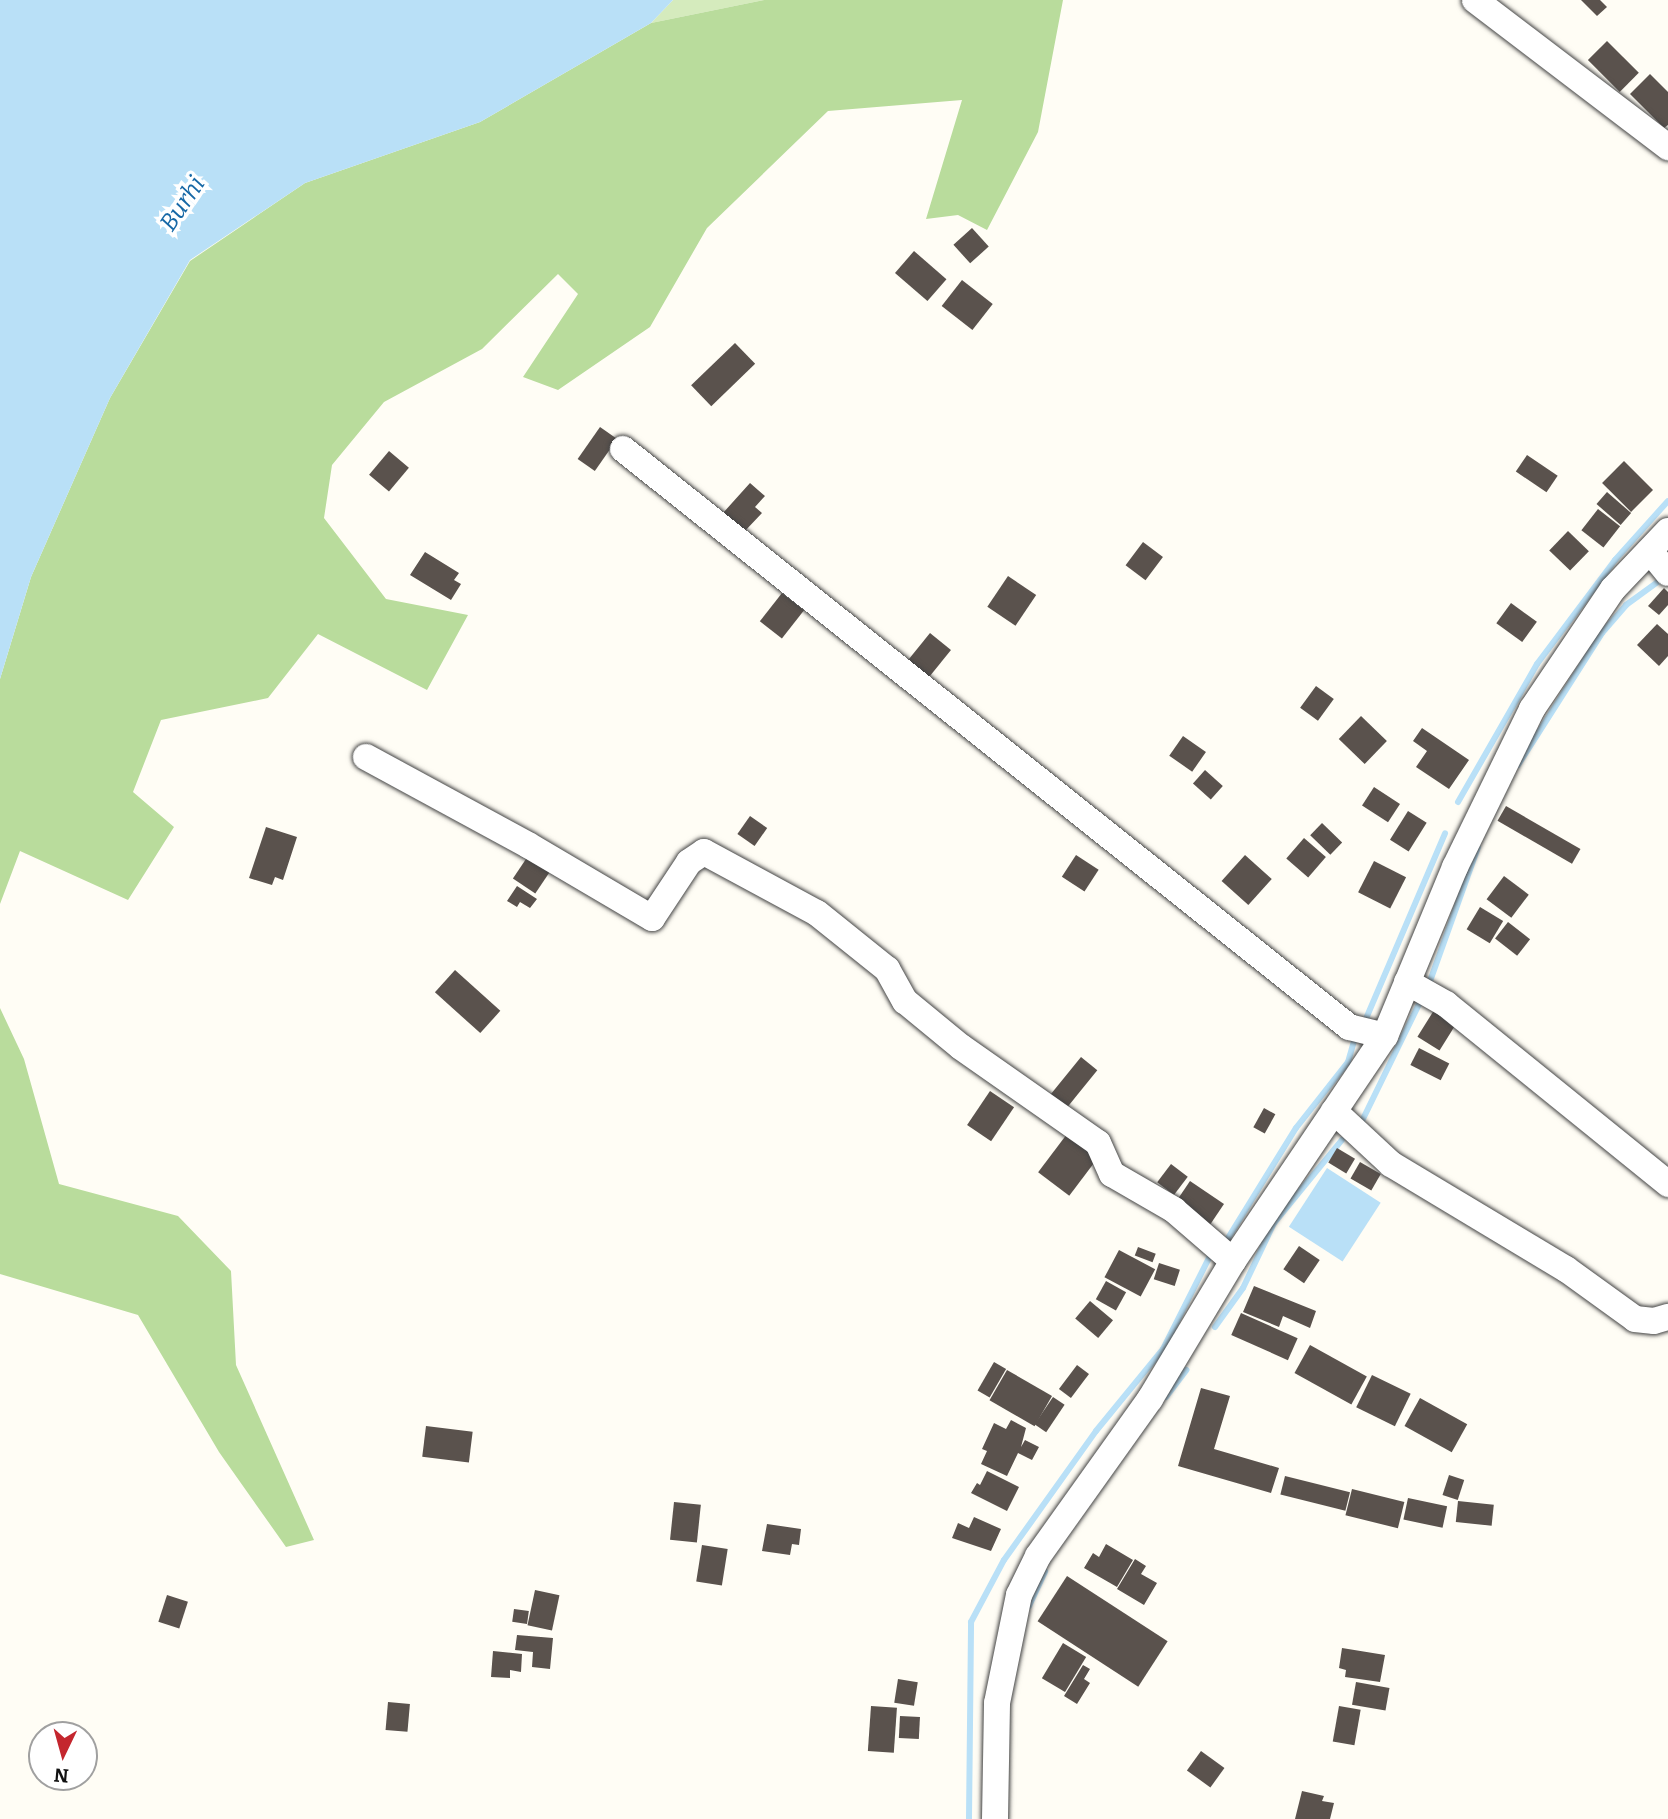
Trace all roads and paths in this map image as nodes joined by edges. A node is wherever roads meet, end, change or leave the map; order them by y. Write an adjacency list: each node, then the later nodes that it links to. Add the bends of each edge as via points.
1 (1475, 0): 2 (street)
2 (1668, 147)
3 (623, 449): 9 (street, via 1349,1027)
4 (1668, 531): 5 (street)
5 (1650, 551): 6 (street); 8 (street, via 1613,589 1532,709 1455,867)
6 (1668, 573)
7 (366, 757): 12 (street, via 652,918 689,862 704,852 817,913 887,969 905,1001 952,1040 1098,1143 1112,1174 1174,1210)
8 (1407, 982): 9 (street); 11 (street, via 1446,1004)
9 (1385, 1036): 10 (street)
10 (1334, 1111): 12 (street); 13 (street, via 1391,1164 1566,1269 1636,1319)
11 (1668, 1184)
12 (1233, 1261): 14 (street, via 1150,1399 1038,1556 1019,1595 997,1703)
13 (1668, 1317)
14 (995, 1819)

